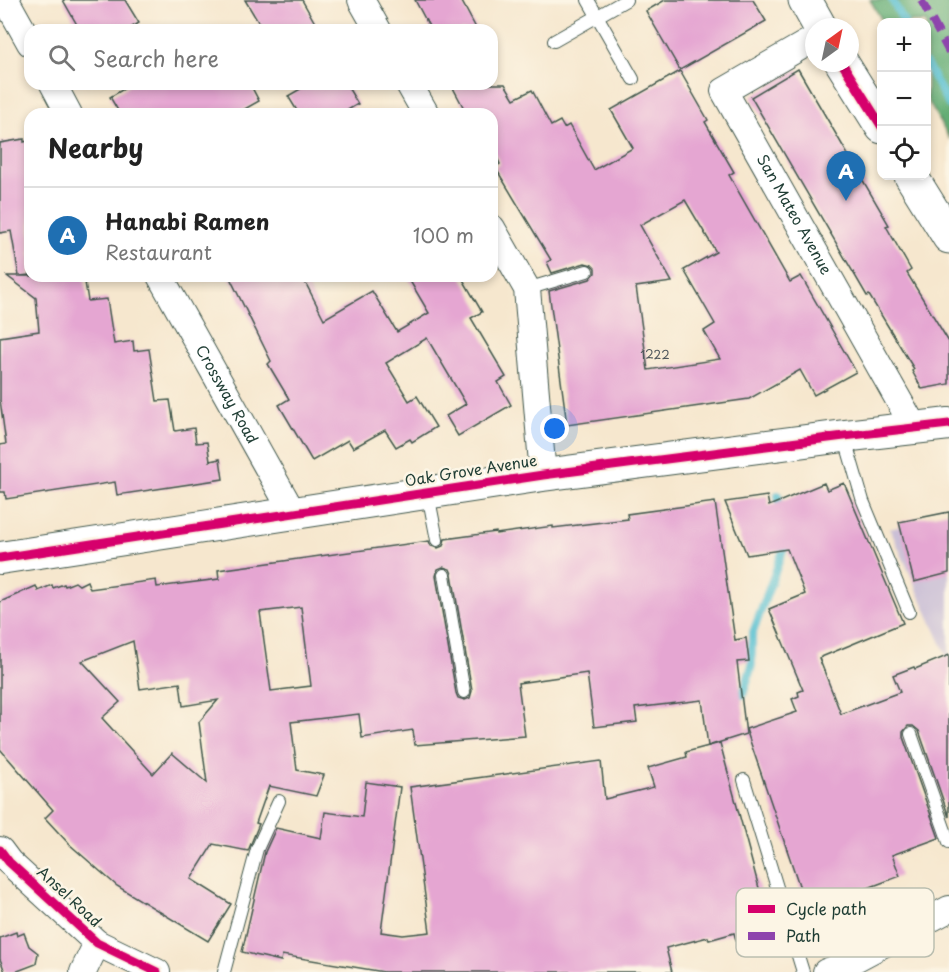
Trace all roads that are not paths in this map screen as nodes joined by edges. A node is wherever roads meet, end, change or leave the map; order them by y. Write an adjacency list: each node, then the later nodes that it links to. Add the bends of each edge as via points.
1 (6, 0): 9 (street)
2 (360, 0): 8 (street)
3 (588, 0): 6 (lane)
4 (626, 0): 6 (lane)
5 (805, 0): 7 (main road)
6 (598, 17): 10 (lane); 13 (lane)
7 (815, 18)
8 (374, 24)
9 (24, 32)
10 (554, 41)
11 (805, 44): 26 (street, San Mateo Avenue, via 724,91)
12 (848, 72): 18 (main road)
13 (633, 79)
14 (56, 90): 16 (street)
15 (412, 90): 17 (street)
16 (66, 108)
17 (423, 108)
18 (881, 126)
19 (913, 180): 20 (main road)
20 (949, 237)
21 (498, 238): 24 (street)
22 (587, 271): 24 (lane)
23 (163, 282): 30 (street, Crossway Road)
24 (527, 289): 28 (street)
25 (949, 424): 26 (street, Oak Grove Avenue)
26 (915, 429): 27 (street, Oak Grove Avenue)
27 (844, 436): 28 (street, Oak Grove Avenue); 34 (lane, via 863,501)
28 (543, 475): 29 (street, Oak Grove Avenue)
29 (428, 493): 30 (street, Oak Grove Avenue); 31 (lane)
30 (293, 513): 32 (street, Oak Grove Avenue)
31 (437, 540)
32 (0, 558)
33 (444, 574): 35 (lane)
34 (909, 612)
35 (464, 692)
36 (911, 734): 39 (lane)
37 (744, 780): 41 (lane)
38 (279, 801): 49 (lane, via 257,849)
39 (949, 842)
40 (0, 850): 44 (street, Ansel Road)
41 (777, 888)
42 (949, 909): 43 (street)
43 (934, 917)
44 (97, 943): 47 (street, Ansel Road); 48 (street, Ansel Road)
45 (798, 957): 50 (lane)
46 (859, 957): 51 (street)
47 (82, 972)
48 (157, 972)
49 (224, 972)
50 (803, 972)
51 (826, 972)

